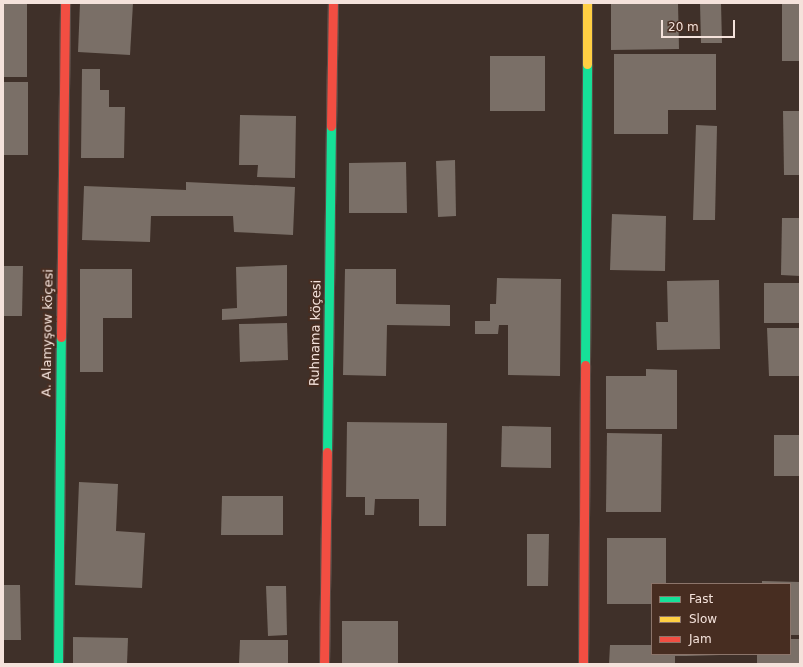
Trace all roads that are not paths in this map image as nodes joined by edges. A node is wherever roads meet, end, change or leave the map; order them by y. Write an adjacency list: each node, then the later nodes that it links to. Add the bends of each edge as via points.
1 (65, 3): 4 (street, A. Alamyşow köçesi)
2 (334, 3): 5 (street, Ruhnama köçesi)
3 (586, 3): 6 (street)
4 (58, 664)
5 (324, 664)
6 (583, 664)

